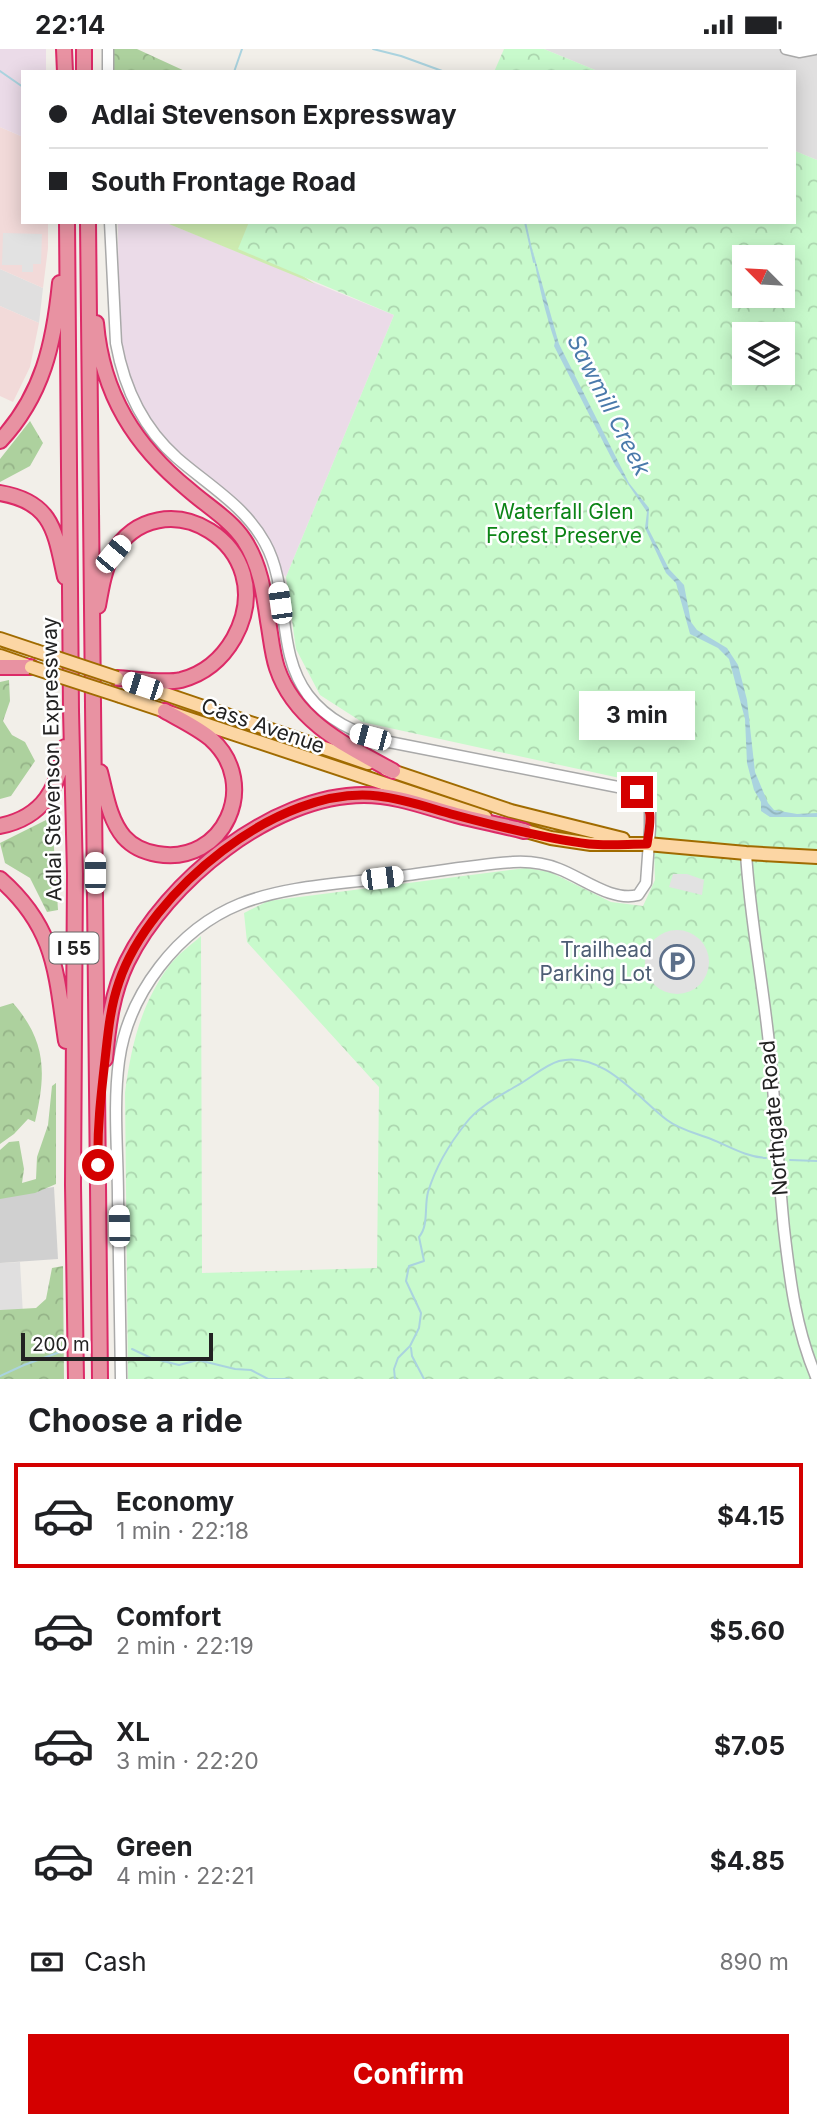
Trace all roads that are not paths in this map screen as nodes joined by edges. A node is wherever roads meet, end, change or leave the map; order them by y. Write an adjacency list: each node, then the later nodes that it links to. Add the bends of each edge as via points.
1 (64, 49): 6 (highway)
2 (84, 49): 7 (highway)
3 (108, 49): 8 (street)
4 (786, 49): 5 (street)
5 (815, 49)
6 (65, 70)
7 (84, 70)
8 (108, 70)
9 (65, 224): 14 (highway, via 49,356 28,401)
10 (65, 224): 16 (highway, Adlai Stevenson Expressway / I 55)
11 (88, 224): 17 (highway, Adlai Stevenson Expressway / I 55)
12 (88, 224): 26 (highway, via 97,330 120,411 164,470 234,527 248,546 258,569 277,669 300,709 320,729)
13 (110, 224): 29 (street, via 116,343 132,399 152,432 236,506 267,545 289,655 298,678 326,715 356,733 637,792 650,811)
14 (0, 441)
15 (0, 493): 16 (highway, via 24,498 43,512 55,536)
16 (72, 607): 23 (highway, Adlai Stevenson Expressway / I 55)
17 (92, 638): 22 (highway, via 113,554 140,527 173,520 199,524 215,532 233,552 246,602 224,654 178,681); 25 (highway, Adlai Stevenson Expressway / I 55)
18 (0, 639): 22 (main road, Cass Avenue, bridge)
19 (0, 656): 21 (main road, Cass Avenue)
20 (0, 667): 21 (highway)
21 (31, 667): 24 (main road, Cass Avenue, bridge)
22 (117, 678): 26 (main road, Cass Avenue)
23 (71, 711): 27 (highway, via 60,774 51,792 32,813); 33 (highway, Adlai Stevenson Expressway / I 55)
24 (165, 711): 25 (highway, via 211,739 233,774 230,814 203,848 179,856 165,855 127,841 111,815); 28 (main road, Cass Avenue)
25 (94, 748): 34 (highway, Adlai Stevenson Expressway / I 55)
26 (393, 771): 29 (main road, Cass Avenue, via 511,811)
27 (0, 826)
28 (524, 831): 29 (main road, Cass Avenue, via 591,844); 34 (highway, via 419,803 360,795 299,808 243,836 167,902 127,962 108,1024)
29 (647, 844): 30 (main road, Cass Avenue); 37 (street, via 646,883 632,897 550,866 511,862 282,892 219,914 166,958 150,982 119,1061)
30 (746, 853): 31 (main road, Cass Avenue); 38 (street, Northgate Road, via 792,1300)
31 (817, 857)
32 (0, 879): 33 (highway, via 35,919 57,970)
33 (73, 1087): 35 (highway, Adlai Stevenson Expressway / I 55)
34 (97, 1120): 36 (highway, Adlai Stevenson Expressway / I 55)
35 (76, 1379)
36 (100, 1379)
37 (121, 1379)
38 (817, 1379)

